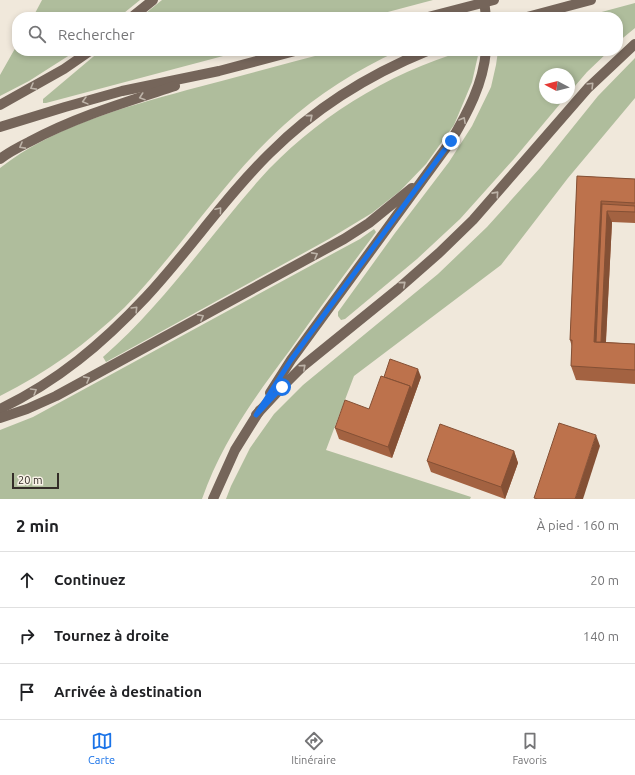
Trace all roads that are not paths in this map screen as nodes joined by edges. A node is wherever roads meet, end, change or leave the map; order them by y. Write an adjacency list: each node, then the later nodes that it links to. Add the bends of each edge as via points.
1 (153, 0): 5 (main road)
2 (484, 0): 7 (main road, bridge)
3 (494, 0): 6 (main road)
4 (591, 0): 8 (main road)
5 (138, 12)
6 (447, 12)
7 (485, 12)
8 (546, 12)
9 (635, 44): 10 (main road, one-way to 9)
10 (623, 55)
11 (83, 56): 17 (main road, one-way to 17)
12 (276, 56): 16 (main road)
13 (414, 56): 21 (main road, one-way to 13, via 64,371 113,331 147,296 270,153 316,112 368,79)
14 (485, 56): 19 (main road, one-way to 14, via 473,101 480,84)
15 (622, 56): 22 (main road, one-way to 15, via 303,366 439,253 478,214 588,88)
16 (219, 71): 18 (main road, one-way to 18, via 122,91); 20 (main road, one-way to 20, via 81,118 44,133)
17 (0, 104)
18 (0, 127)
19 (440, 157): 22 (main road, via 291,360); 23 (main road, one-way to 19, via 56,396 344,239 391,207)
20 (0, 159)
21 (0, 409)
22 (256, 415): 24 (main road, via 235,450)
23 (0, 418)
24 (213, 499)

